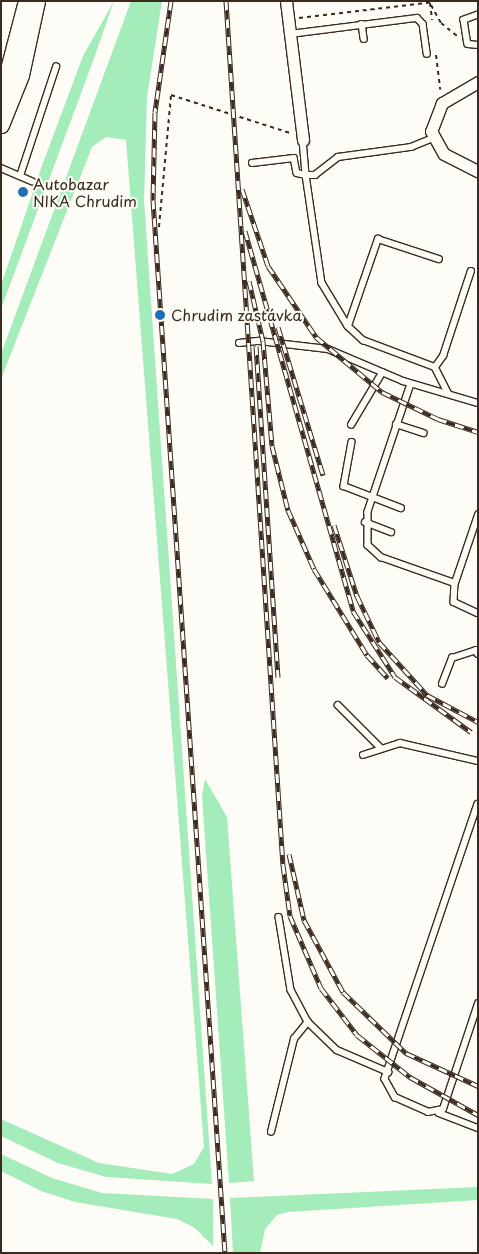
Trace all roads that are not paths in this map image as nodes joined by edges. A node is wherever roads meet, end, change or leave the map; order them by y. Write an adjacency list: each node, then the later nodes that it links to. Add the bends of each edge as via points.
1 (26, 1): 12 (main road)
2 (37, 1): 13 (main road, via 21,75)
3 (287, 6): 6 (street)
4 (478, 15): 8 (lane, via 464,20 468,44)
5 (362, 24): 6 (lane); 7 (lane); 9 (lane, via 420,19)
6 (290, 34): 14 (street)
7 (364, 39)
8 (478, 45)
9 (427, 54)
10 (56, 67): 20 (lane)
11 (478, 82): 15 (street, via 442,103 434,118)
12 (1, 96)
13 (1, 125)
14 (303, 137): 19 (lane)
15 (432, 138): 18 (street, via 448,157); 19 (lane, via 410,146 338,157 322,173)
16 (252, 163): 19 (lane, via 294,158 298,175)
17 (1, 168): 20 (lane)
18 (478, 171)
19 (306, 175): 24 (lane, via 322,283)
20 (20, 176): 21 (lane)
21 (32, 181)
22 (439, 259): 24 (lane, via 378,239)
23 (471, 272): 26 (lane, via 443,356)
24 (348, 326): 26 (lane, via 363,340)
25 (239, 343): 27 (lane, via 259,341 328,349)
26 (435, 367): 29 (lane)
27 (382, 372): 28 (lane); 32 (lane)
28 (411, 384): 29 (lane); 31 (lane)
29 (449, 394): 30 (lane)
30 (478, 404)
31 (396, 424): 33 (lane); 35 (lane)
32 (351, 425)
33 (424, 433)
34 (352, 442): 35 (lane, via 343,485)
35 (372, 498): 36 (lane); 38 (lane)
36 (401, 508)
37 (478, 514): 40 (lane)
38 (365, 522): 39 (lane); 40 (lane, via 366,541 376,555)
39 (391, 532)
40 (455, 583): 41 (lane, via 454,602)
41 (478, 613)
42 (477, 650): 43 (lane, via 452,658)
43 (442, 684)
44 (338, 705): 45 (lane)
45 (381, 748): 46 (lane); 47 (lane, via 407,743)
46 (363, 755)
47 (478, 761)
48 (478, 804): 52 (lane)
49 (279, 917): 51 (lane, via 291,990)
50 (478, 1004): 53 (lane)
51 (308, 1022): 52 (lane, via 337,1050); 55 (lane, via 294,1039)
52 (388, 1072): 53 (lane, via 385,1084 395,1097 428,1112)
53 (439, 1112): 54 (lane)
54 (478, 1128)
55 (271, 1132)

